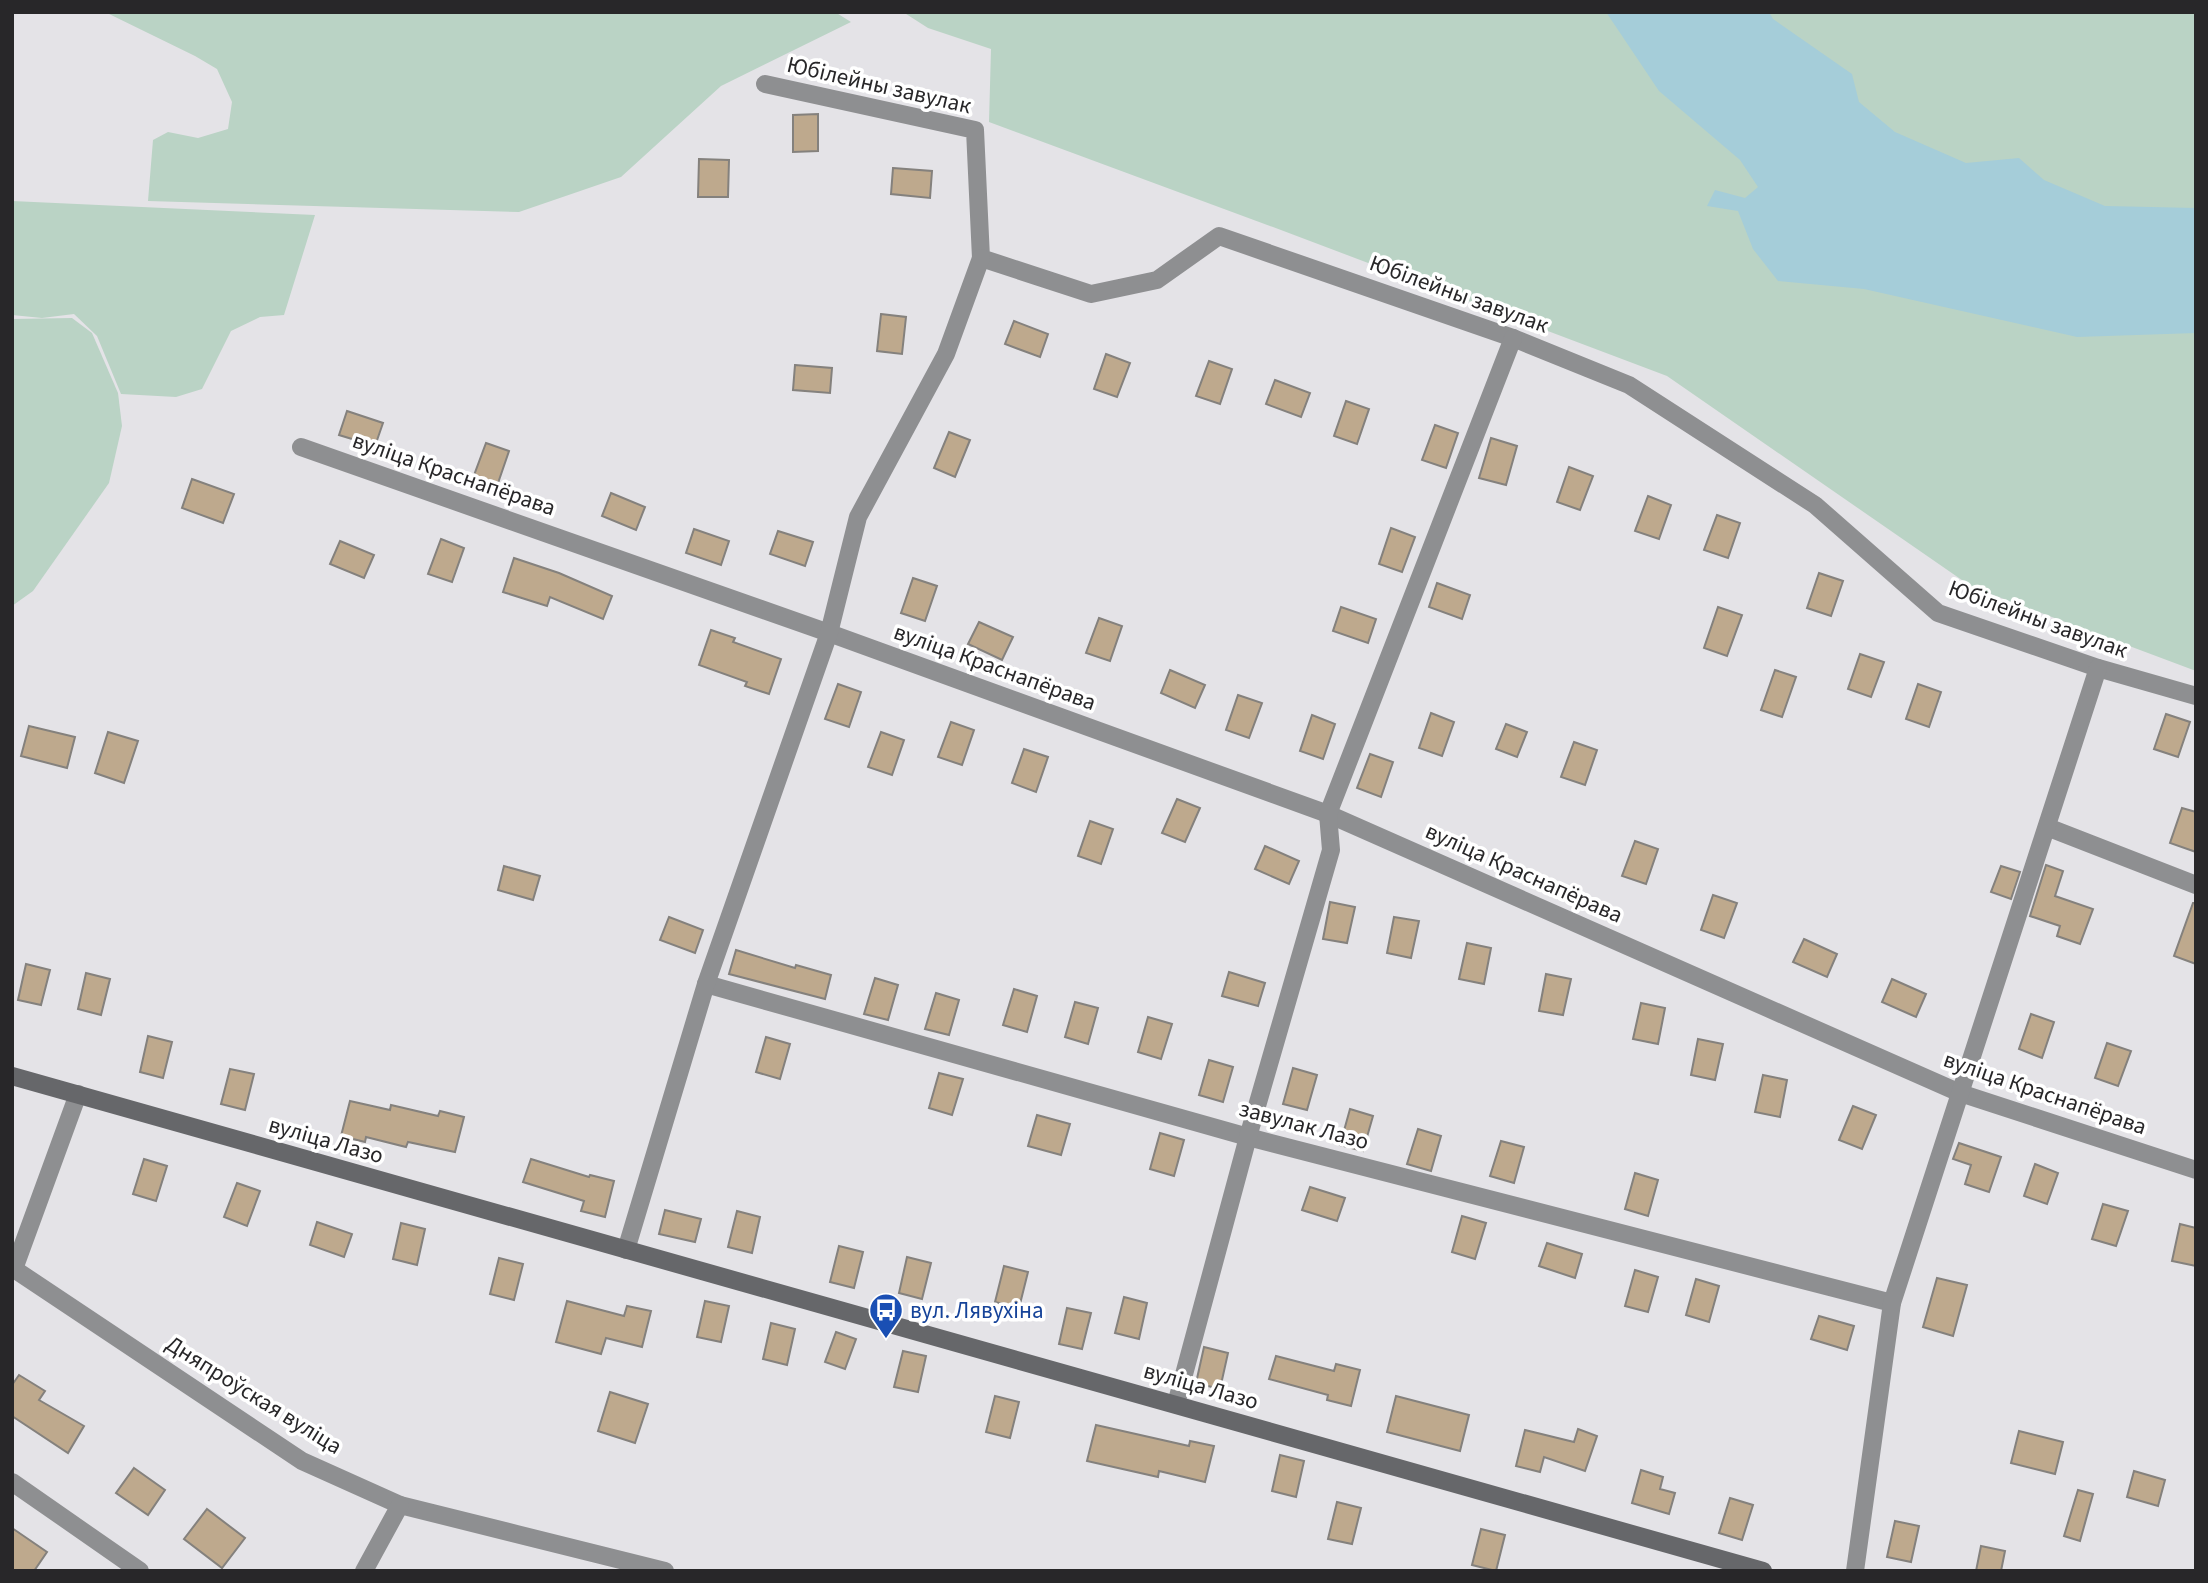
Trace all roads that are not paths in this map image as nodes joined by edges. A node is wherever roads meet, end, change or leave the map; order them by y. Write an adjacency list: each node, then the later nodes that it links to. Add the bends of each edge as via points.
1 (765, 84): 2 (street, Юбілейны завулак, via 975,130)
2 (981, 258): 3 (street, Юбілейны завулак, via 1091,295 1157,280 1219,236); 5 (street, via 946,354 858,517)
3 (1513, 338): 6 (street, Юбілейны завулак, via 1629,384 1815,505 1938,613); 8 (street)
4 (301, 447): 5 (street, вуліца Краснапёрава)
5 (828, 632): 8 (street, вуліца Краснапёрава); 11 (street)
6 (2098, 668): 7 (street, Юбілейны завулак); 9 (street)
7 (2196, 696)
8 (1328, 814): 13 (street, вуліца Краснапёрава); 15 (street, via 1331,850)
9 (2047, 827): 10 (street); 13 (street)
10 (2196, 885)
11 (706, 984): 15 (street, завулак Лазо); 17 (street)
12 (12, 1076): 14 (main road, вуліца Лазо)
13 (1961, 1093): 16 (street, вуліца Краснапёрава); 19 (street)
14 (78, 1094): 17 (main road, вуліца Лазо); 18 (street, Дняпроўская вуліца)
15 (1248, 1137): 19 (street, завулак Лазо); 20 (street)
16 (2196, 1170)
17 (626, 1250): 20 (main road, вуліца Лазо)
18 (13, 1270): 22 (street, Дняпроўская вуліца, via 302,1461)
19 (1892, 1303): 27 (street)
20 (1176, 1404): 26 (main road, вуліца Лазо)
21 (12, 1482): 23 (street)
22 (400, 1505): 24 (street); 25 (street, Дняпроўская вуліца)
23 (140, 1571)
24 (364, 1571)
25 (665, 1571)
26 (1763, 1571)
27 (1855, 1571)

